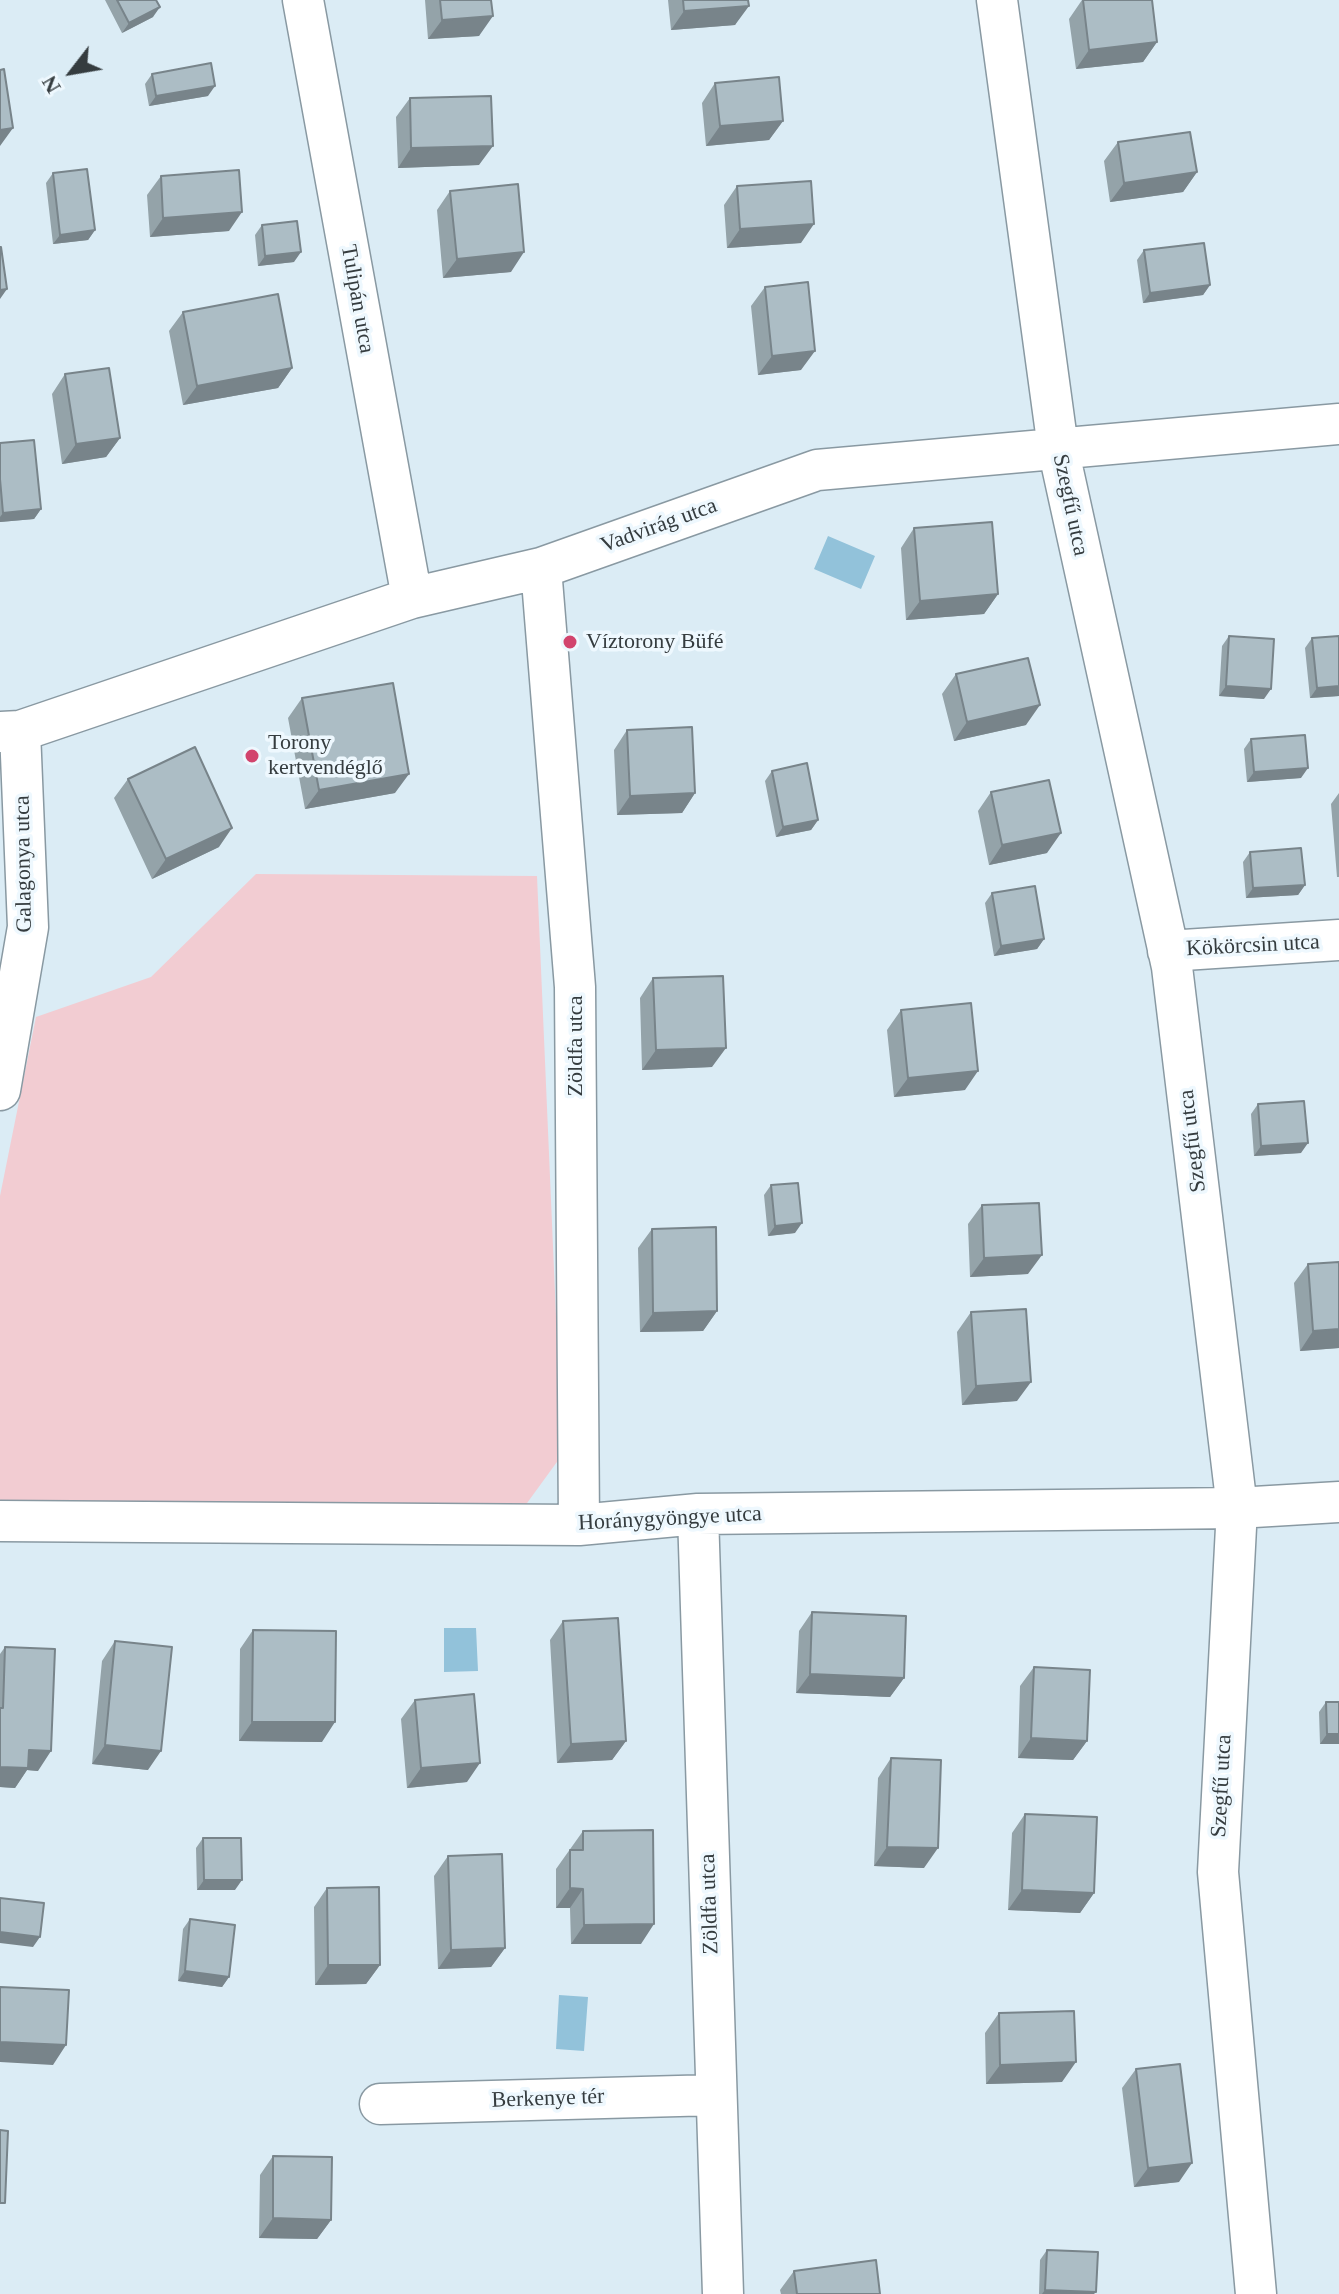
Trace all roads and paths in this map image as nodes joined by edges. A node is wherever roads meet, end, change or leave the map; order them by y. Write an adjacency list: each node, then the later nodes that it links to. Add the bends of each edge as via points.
1 (303, 0): 6 (street, Tulipán utca)
2 (997, 0): 4 (street, Szegfű utca)
3 (1339, 424): 4 (street, Vadvirág utca)
4 (1058, 448): 5 (street, Vadvirág utca, via 817,470); 9 (street, Szegfű utca)
5 (541, 568): 6 (street, Vadvirág utca); 15 (street, Zöldfa utca, via 575,987)
6 (412, 598): 7 (street, Vadvirág utca)
7 (10, 732): 10 (street, Galagonya utca, via 28,927)
8 (1339, 940): 9 (street, Kökörcsin utca)
9 (1168, 951): 12 (street, Szegfű utca)
10 (0, 1090)
11 (1339, 1502): 12 (street, Horánygyöngye utca)
12 (1237, 1508): 13 (street, Horánygyöngye utca); 19 (street, Szegfű utca, via 1218,1872)
13 (698, 1514): 15 (street, Horánygyöngye utca); 16 (street, Zöldfa utca)
14 (0, 1521): 15 (street, Horánygyöngye utca)
15 (579, 1525)
16 (716, 2095): 17 (street, Berkenye tér); 18 (street, Zöldfa utca)
17 (380, 2104)
18 (723, 2294)
19 (1256, 2294)

